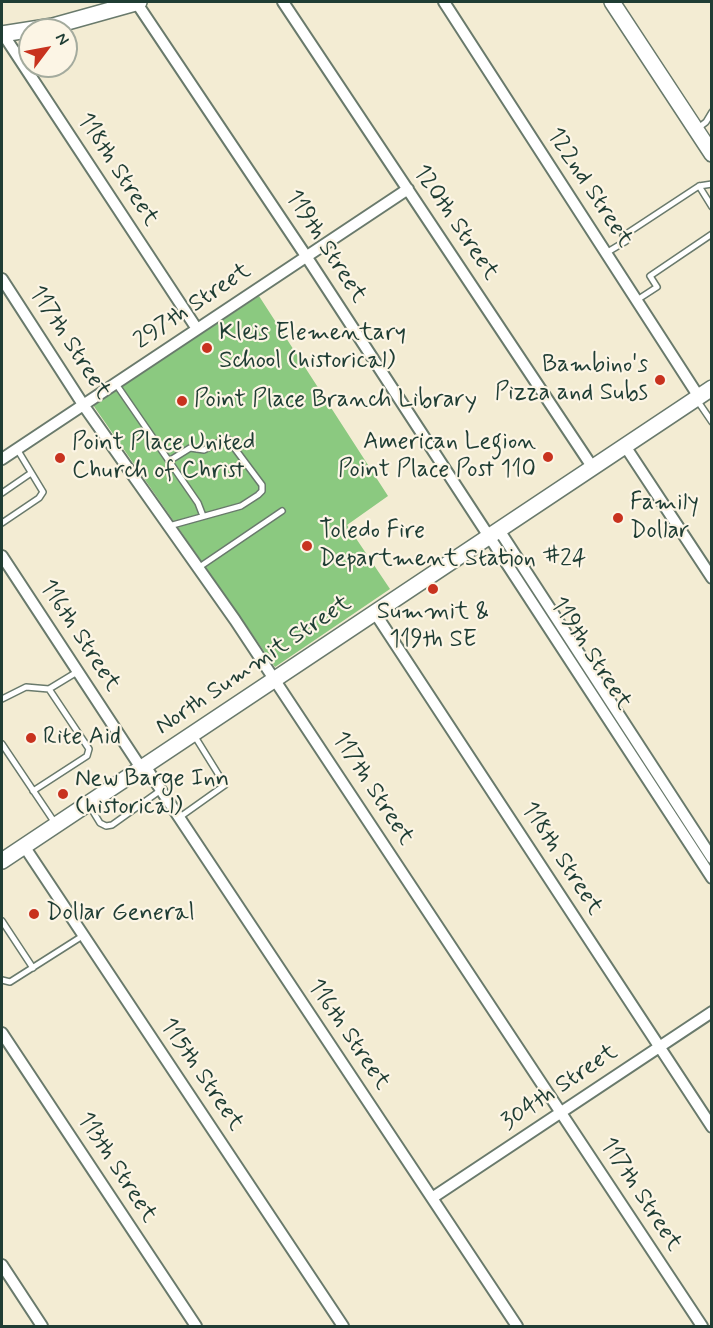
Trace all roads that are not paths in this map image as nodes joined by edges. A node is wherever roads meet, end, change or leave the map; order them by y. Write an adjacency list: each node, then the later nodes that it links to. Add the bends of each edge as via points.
1 (138, 2): 5 (main road, via 53,26); 15 (street, 119th Street)
2 (283, 2): 11 (street, 120th Street)
3 (444, 2): 14 (street, 122nd Street)
4 (612, 2): 7 (main road)
5 (2, 34): 18 (street, 118th Street)
6 (711, 112): 7 (lane)
7 (696, 130): 8 (main road)
8 (711, 154)
9 (711, 184): 10 (lane)
10 (699, 186): 12 (lane); 14 (lane, via 623,236 626,241)
11 (408, 189): 15 (street, 297th Street); 27 (street, 120th Street)
12 (711, 207)
13 (711, 234): 17 (lane, via 650,276 657,287)
14 (606, 253): 17 (street, 122nd Street)
15 (306, 256): 18 (street, 297th Street); 34 (street, 119th Street)
16 (2, 279): 21 (street, 117th Street)
17 (637, 300): 20 (street, 122nd Street)
18 (197, 329): 19 (street, 297th Street)
19 (116, 384): 21 (street, 297th Street); 26 (lane)
20 (702, 394): 22 (lane); 23 (main road, North Summit Street)
21 (84, 406): 24 (street, 297th Street); 33 (street, 117th Street)
22 (711, 422)
23 (625, 446): 27 (main road, North Summit Street); 37 (street)
24 (17, 449): 25 (street, 297th Street); 28 (lane)
25 (2, 459)
26 (169, 461): 31 (lane); 31 (lane, via 190,448 204,450 227,438 262,486 258,495 241,506)
27 (593, 468): 34 (main road, North Summit Street)
28 (31, 473): 29 (lane); 32 (lane, via 42,495)
29 (2, 493)
30 (282, 511): 36 (lane)
31 (203, 516): 33 (lane)
32 (2, 523)
33 (169, 526): 36 (street, 117th Street)
34 (494, 534): 38 (main road, North Summit Street); 52 (street, 119th Street); 54 (street, 119th Street)
35 (2, 556): 39 (street, 116th Street)
36 (198, 568): 40 (street, 117th Street)
37 (711, 578)
38 (375, 613): 40 (main road, North Summit Street); 61 (street, 118th Street)
39 (77, 672): 41 (lane); 45 (street, 116th Street)
40 (275, 680): 43 (main road, North Summit Street); 62 (street, 117th Street)
41 (49, 689): 42 (lane, via 26,687); 47 (lane, via 89,749 87,756)
42 (2, 699)
43 (194, 734): 45 (main road, North Summit Street); 49 (lane, via 225,784)
44 (2, 744): 47 (lane)
45 (143, 767): 46 (street, 116th Street); 48 (main road, North Summit Street)
46 (161, 790): 48 (lane, via 106,826); 49 (street, 116th Street)
47 (33, 791): 50 (lane)
48 (88, 804): 50 (main road, North Summit Street)
49 (179, 817): 64 (street, 116th Street)
50 (56, 825): 51 (main road, North Summit Street)
51 (24, 846): 53 (main road, North Summit Street); 56 (street, 115th Street)
52 (711, 858)
53 (2, 861)
54 (711, 878)
55 (2, 921): 57 (lane)
56 (84, 935): 57 (lane); 69 (street, 115th Street)
57 (33, 968): 58 (lane, via 10,982)
58 (2, 980)
59 (711, 1012): 61 (street, 304th Street)
60 (2, 1033): 68 (street, 113th Street)
61 (659, 1047): 62 (street, 304th Street); 63 (street, 118th Street)
62 (561, 1113): 64 (street, 304th Street); 71 (street, 117th Street)
63 (711, 1127)
64 (432, 1198): 70 (street, 116th Street)
65 (2, 1265): 67 (street)
66 (711, 1324): 72 (street)
67 (42, 1326)
68 (196, 1326)
69 (343, 1326)
70 (517, 1326)
71 (702, 1326)
72 (707, 1326)

